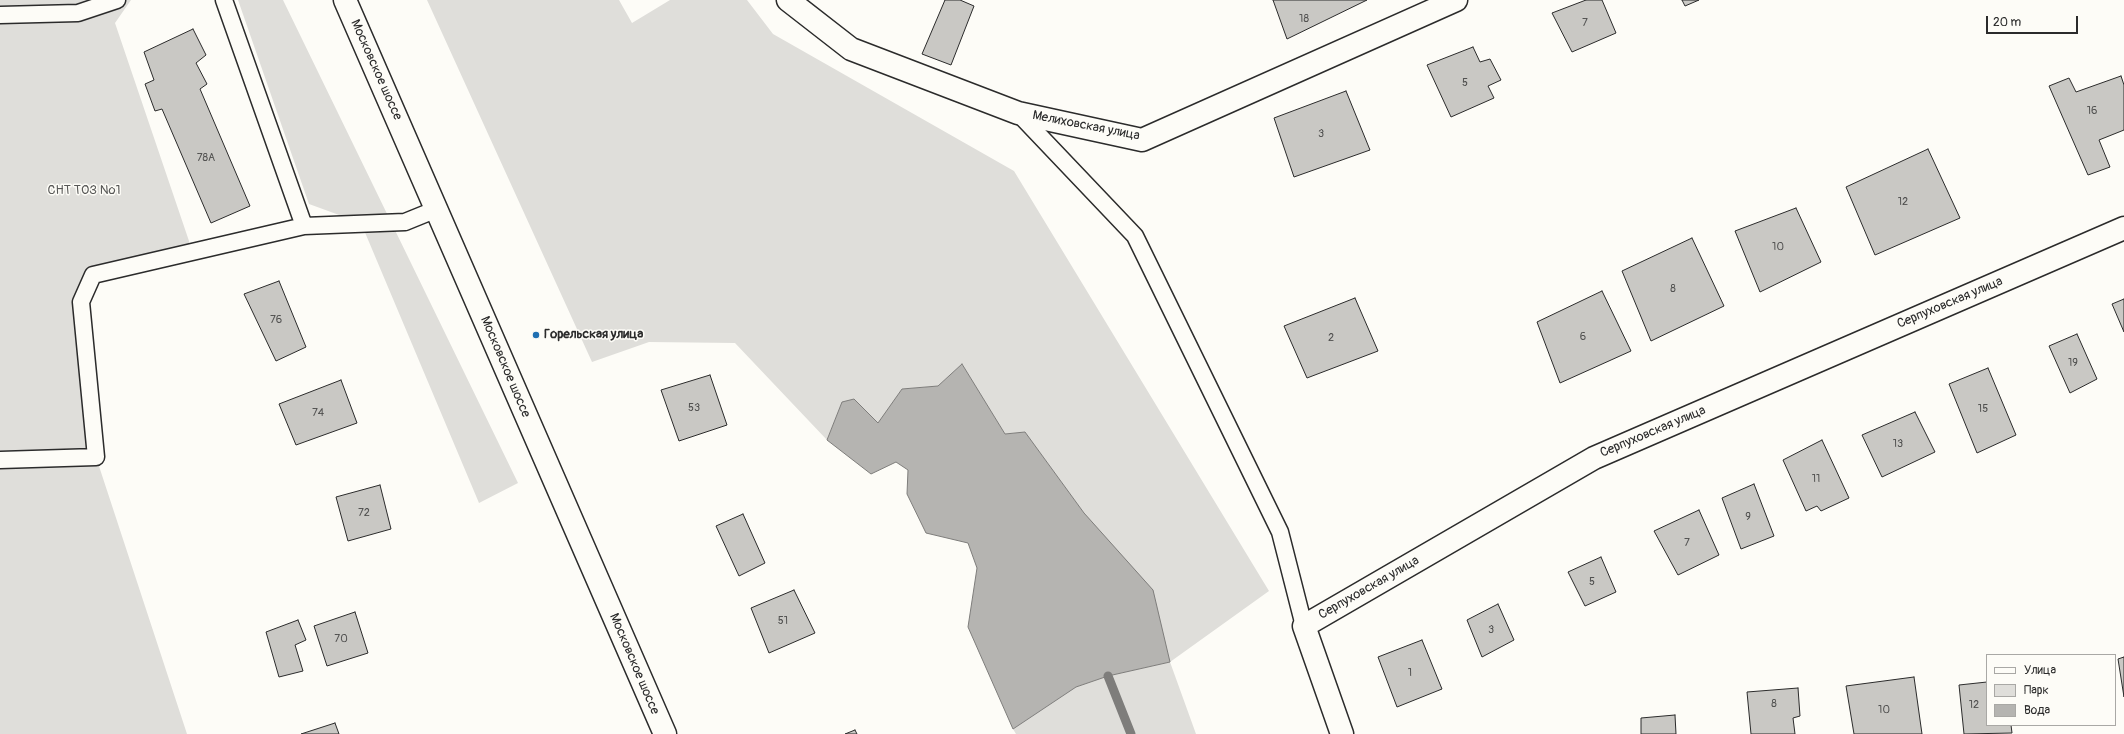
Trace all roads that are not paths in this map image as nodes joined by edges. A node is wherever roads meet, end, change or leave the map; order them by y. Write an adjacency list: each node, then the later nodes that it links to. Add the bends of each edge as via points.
1 (117, 0): 6 (lane, via 78,13)
2 (224, 0): 9 (lane)
3 (345, 0): 8 (street, Московское шоссе)
4 (788, 0): 7 (street, Мелиховская улица, via 851,49)
5 (1456, 0): 7 (street, Мелиховская улица, via 1142,140)
6 (0, 15)
7 (1018, 113): 12 (lane, via 1135,236 1280,532)
8 (437, 209): 9 (lane, via 404,222); 13 (street, Московское шоссе)
9 (304, 226): 11 (lane, via 93,275 81,302 96,457)
10 (2124, 228): 12 (street, Серпуховская улица, via 1594,458)
11 (0, 460)
12 (1304, 626): 14 (street, Серпуховская улица)
13 (665, 734)
14 (1342, 734)

